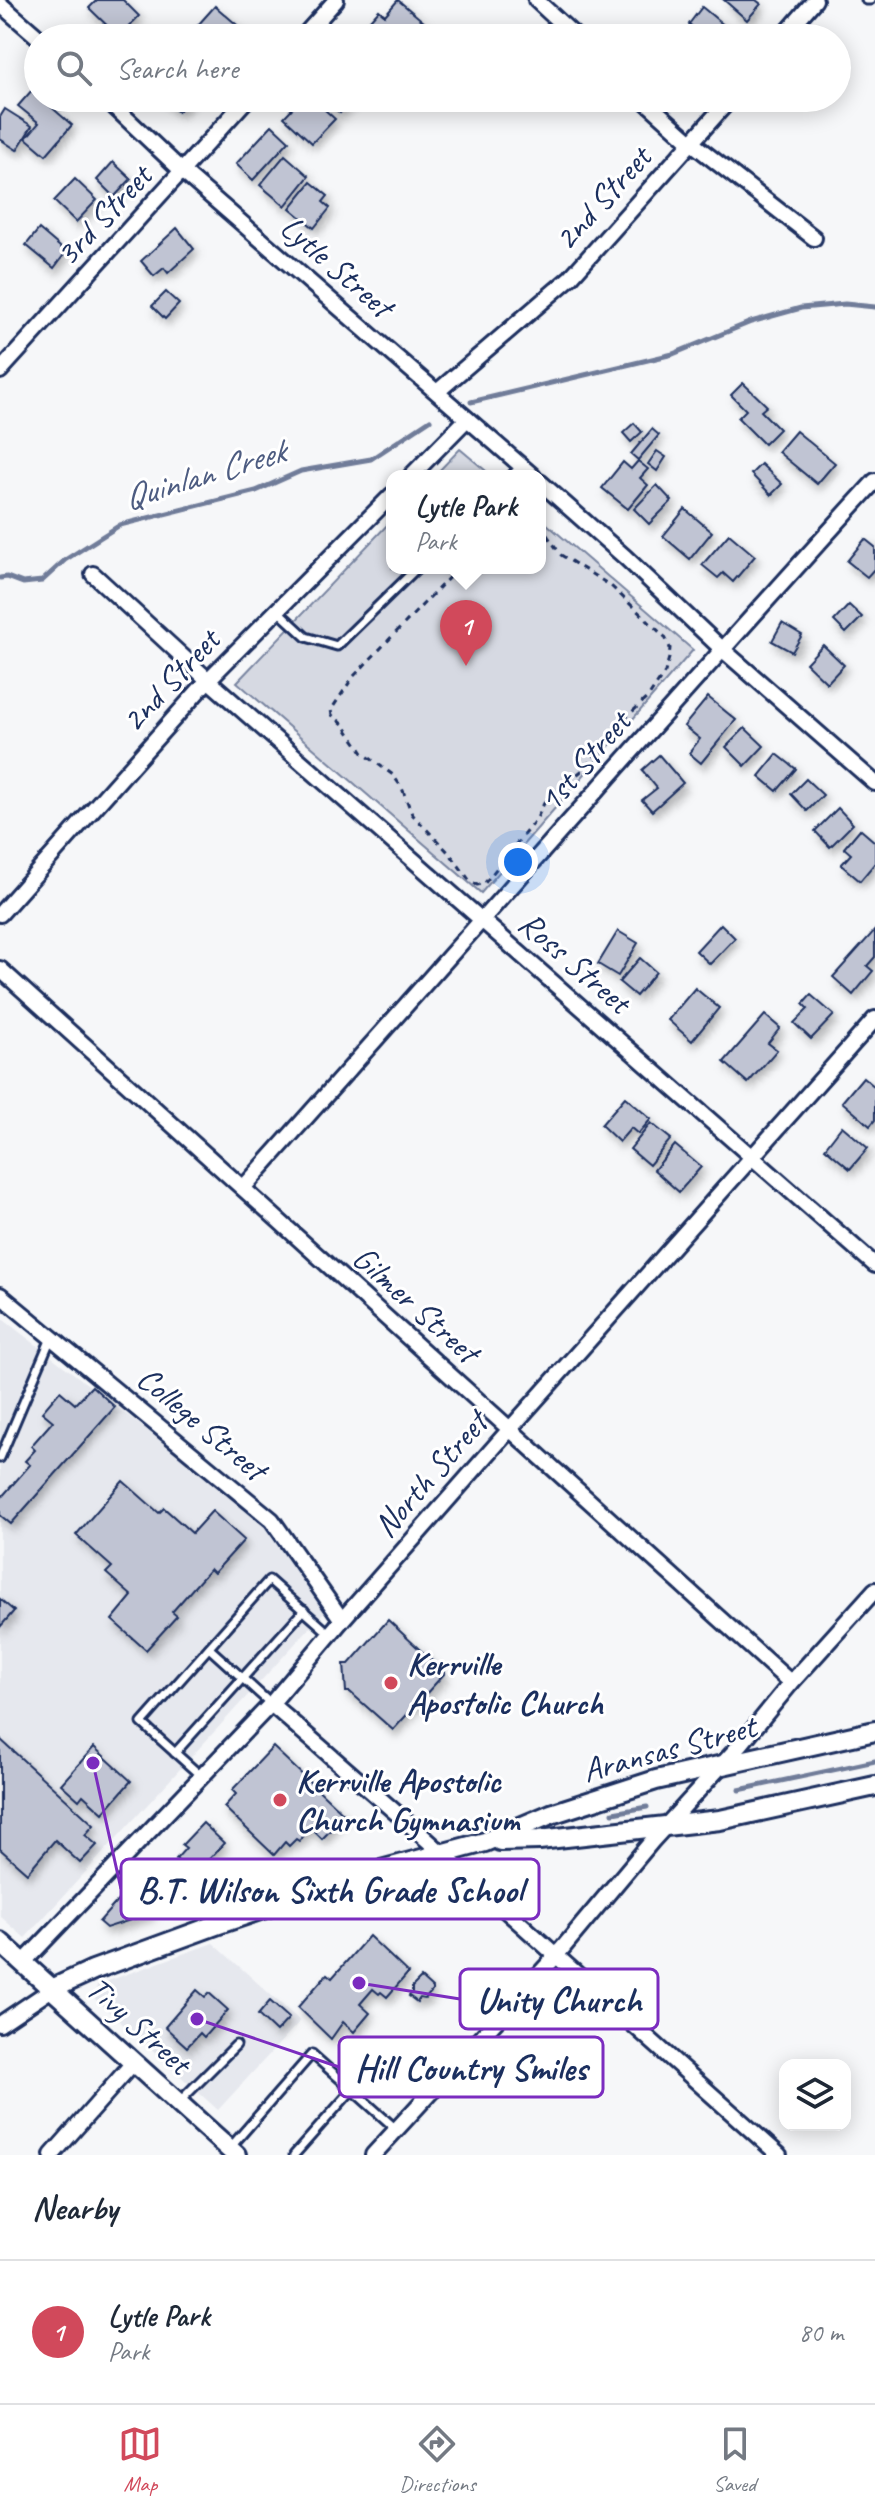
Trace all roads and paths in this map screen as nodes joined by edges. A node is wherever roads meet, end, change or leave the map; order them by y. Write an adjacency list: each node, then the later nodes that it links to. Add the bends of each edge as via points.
1 (336, 0): 5 (street)
2 (536, 0): 6 (street)
3 (815, 0): 7 (street)
4 (0, 4): 8 (street)
5 (315, 24)
6 (562, 24)
7 (794, 24)
8 (24, 25)
9 (120, 112): 14 (street, Lytle Street)
10 (236, 112): 14 (street, 3rd Street)
11 (658, 112): 13 (street)
12 (719, 112): 13 (street, 2nd Street)
13 (692, 143): 15 (street); 17 (street, 2nd Street, via 571,277)
14 (183, 172): 16 (street, 3rd Street); 17 (street, Lytle Street)
15 (814, 238)
16 (0, 371)
17 (437, 392): 18 (street, Lytle Street)
18 (467, 419): 19 (street); 20 (street, Lytle Street)
19 (417, 470)
20 (519, 470)
21 (875, 481): 29 (street, 1st Street)
22 (546, 487): 29 (street)
23 (386, 501): 28 (street, 2nd Street)
24 (546, 534): 27 (path, via 561,555 611,586 665,637 669,658 649,696 616,727 584,769 546,799 537,818 484,884 477,885 412,814 393,775 363,753 331,710 353,677)
25 (93, 574): 30 (street, Ross Street)
26 (411, 574): 28 (lane, via 337,646 306,637)
27 (452, 574)
28 (278, 610): 30 (street, 2nd Street)
29 (722, 649): 31 (street); 33 (street, 1st Street)
30 (208, 680): 32 (street, 2nd Street); 33 (street, Ross Street)
31 (875, 783)
32 (0, 914)
33 (482, 921): 36 (street, Ross Street); 37 (street, 1st Street)
34 (0, 969): 37 (street, Gilmer Street)
35 (875, 1019): 36 (street, North Street)
36 (751, 1158): 38 (street, Ross Street); 41 (street, North Street)
37 (243, 1188): 41 (street, Gilmer Street)
38 (875, 1265)
39 (0, 1295): 40 (street, College Street)
40 (52, 1337): 42 (lane); 45 (street, College Street, via 272,1520)
41 (510, 1429): 45 (street, North Street); 49 (street, Gilmer Street)
42 (0, 1458)
43 (875, 1590): 49 (street)
44 (304, 1610): 46 (lane); 47 (lane, via 269,1580); 48 (lane)
45 (342, 1620): 46 (street, North Street)
46 (330, 1634): 50 (street, North Street)
47 (209, 1648): 48 (lane); 52 (lane, via 142,1723)
48 (242, 1678): 50 (lane); 52 (lane)
49 (791, 1683): 53 (street)
50 (271, 1704): 54 (street, North Street); 58 (street)
51 (875, 1731): 53 (street, Aransas Street)
52 (175, 1753): 54 (lane)
53 (721, 1766): 56 (street); 57 (street, Aransas Street, via 656,1780)
54 (202, 1777): 61 (street, North Street)
55 (875, 1786): 56 (street, Aransas Street, via 720,1820)
56 (665, 1826): 57 (street, Aransas Street); 60 (street)
57 (485, 1842): 58 (street, Aransas Street)
58 (441, 1853): 60 (street); 62 (street, Aransas Street, via 216,1925)
59 (0, 1942): 61 (street, Tivy Street)
60 (555, 1957): 68 (street); 70 (street)
61 (23, 1963): 62 (street, Tivy Street)
62 (52, 1989): 63 (street); 65 (street, Tivy Street)
63 (0, 2024)
64 (236, 2045): 67 (lane)
65 (133, 2063): 67 (street, Tivy Street); 71 (street)
66 (352, 2090): 68 (lane); 69 (lane, via 312,2054); 72 (lane)
67 (178, 2103): 69 (street, Tivy Street)
68 (396, 2129): 73 (street)
69 (232, 2152)
70 (777, 2154)
71 (52, 2155)
72 (294, 2155)
73 (373, 2155)

